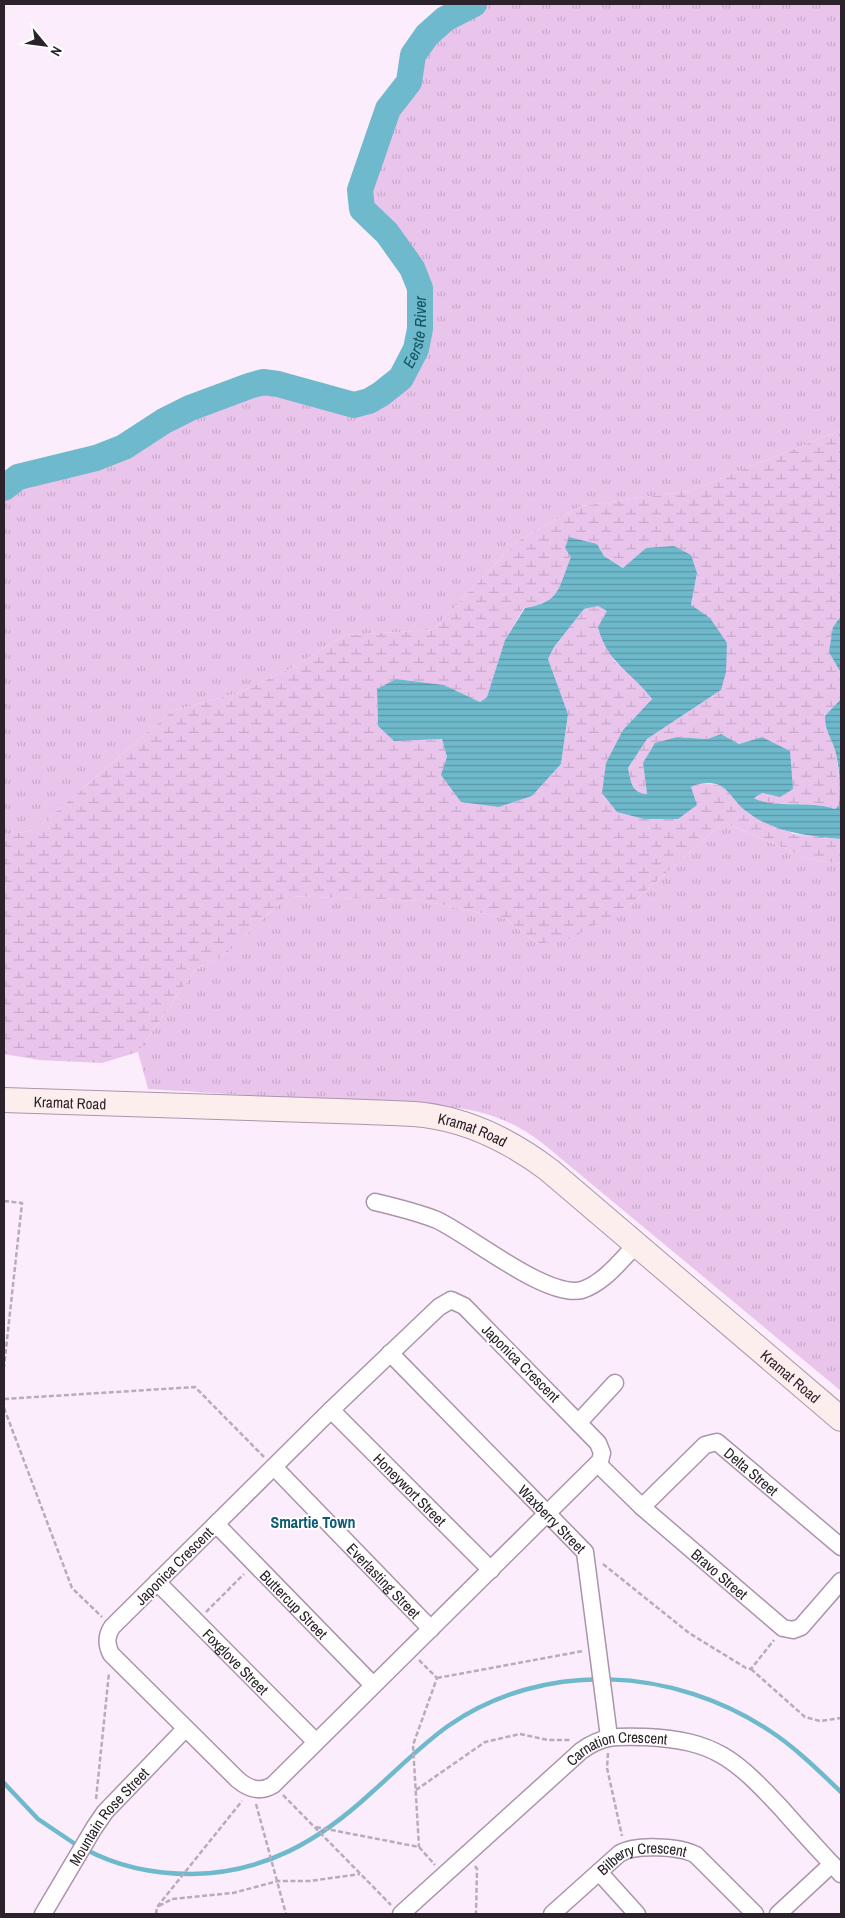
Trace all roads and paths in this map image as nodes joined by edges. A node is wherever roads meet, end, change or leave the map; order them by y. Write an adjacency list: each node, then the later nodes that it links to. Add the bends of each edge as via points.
1 (4, 1100): 4 (street, Kramat Road, via 425,1115 500,1137 527,1153)
2 (4, 1201): 6 (path, via 22,1203)
3 (375, 1202): 4 (street, via 436,1220 530,1276 566,1291 582,1290 601,1279)
4 (637, 1244): 11 (street, Kramat Road)
5 (390, 1353): 10 (street, Japonica Crescent); 12 (street, Japonica Crescent, via 443,1304 451,1300 458,1302); 16 (street, Waxberry Street)
6 (4, 1367)
7 (615, 1383): 12 (street)
8 (4, 1399): 14 (path, via 195,1387)
9 (4, 1408): 25 (path, via 72,1588)
10 (331, 1410): 14 (street, Japonica Crescent); 21 (street, Honeywort Street)
11 (841, 1419)
12 (579, 1422): 13 (street, Japonica Crescent, via 601,1448)
13 (598, 1464): 15 (street, Bravo Street); 16 (street)
14 (274, 1467): 17 (street, Japonica Crescent); 27 (street, Everlasting Street)
15 (642, 1507): 18 (street, Delta Street, via 704,1445 717,1442); 26 (street, Bravo Street)
16 (549, 1513): 19 (street, Waxberry Street); 21 (street)
17 (216, 1524): 20 (street, Buttercup Street); 23 (street, Japonica Crescent)
18 (841, 1547)
19 (585, 1552): 30 (street, Waxberry Street); 31 (path, via 689,1633)
20 (254, 1564): 24 (path); 33 (street, Buttercup Street)
21 (491, 1570): 27 (street)
22 (841, 1581): 26 (street, via 801,1627 793,1630)
23 (157, 1582): 24 (street, Foxglove Street); 25 (street, Japonica Crescent)
24 (196, 1622): 37 (street, Foxglove Street)
25 (112, 1627): 29 (street, via 107,1640)
26 (783, 1628): 31 (path)
27 (431, 1629): 28 (street)
28 (408, 1651): 32 (path); 33 (street)
29 (112, 1654): 35 (street); 42 (path, via 101,1730)
30 (598, 1654): 32 (path); 36 (street, Waxberry Street, via 603,1702)
31 (751, 1669): 34 (path, via 805,1717 820,1722)
32 (437, 1678): 40 (path, via 413,1746)
33 (373, 1685): 37 (street)
34 (841, 1718)
35 (185, 1730): 39 (street); 42 (street, Mountain Rose Street, via 117,1798)
36 (602, 1739): 40 (path, via 548,1740 520,1734 485,1742); 44 (path); 45 (street, Carnation Crescent, via 581,1751); 46 (street, Carnation Crescent, via 674,1739 718,1752 749,1774)
37 (315, 1742): 38 (street)
38 (273, 1785): 39 (street, via 263,1790); 41 (path)
39 (252, 1789): 50 (path); 51 (path)
40 (416, 1790): 43 (path)
41 (316, 1826): 43 (path); 48 (path)
42 (94, 1828): 53 (street, Mountain Rose Street)
43 (419, 1846): 49 (path)
44 (625, 1850): 47 (street, Bilberry Crescent); 59 (street, Bilberry Crescent, via 690,1852 707,1864)
45 (466, 1855): 49 (street, Carnation Crescent); 56 (path, via 477,1869)
46 (837, 1869): 60 (street)
47 (599, 1872): 57 (street, Bilberry Crescent); 58 (street)
48 (360, 1874): 50 (path, via 310,1881); 52 (path)
49 (444, 1876): 52 (street, Carnation Crescent)
50 (278, 1881): 51 (path, via 233,1893 172,1899); 55 (path)
51 (157, 1907): 54 (path)
52 (397, 1911)
53 (42, 1914)
54 (156, 1914)
55 (286, 1914)
56 (476, 1914)
57 (552, 1914)
58 (637, 1914)
59 (755, 1914)
60 (778, 1914)

